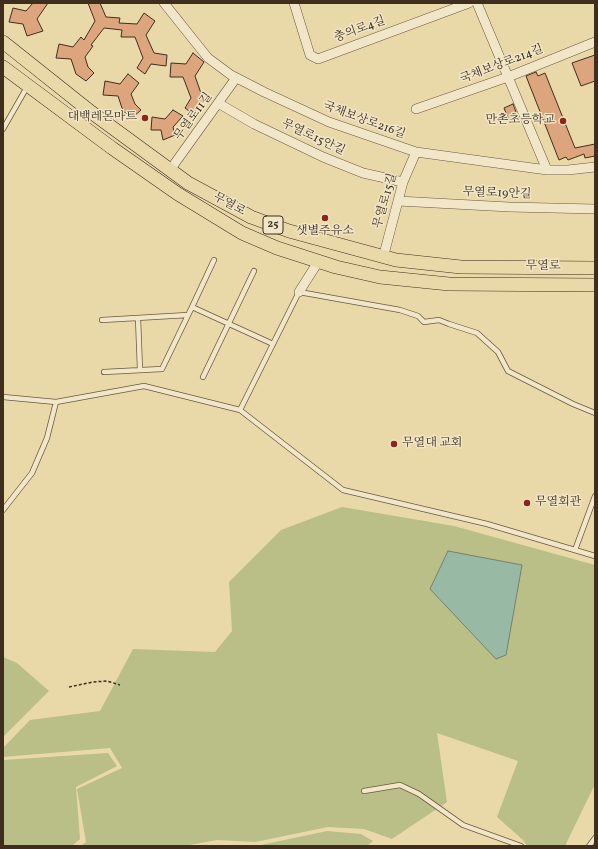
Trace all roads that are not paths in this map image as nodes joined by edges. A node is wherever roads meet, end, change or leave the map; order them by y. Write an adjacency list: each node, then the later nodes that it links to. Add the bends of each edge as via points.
1 (164, 3): 9 (street, 국채보상로216길, via 208,58)
2 (294, 3): 3 (street, 충의로4길, via 310,55 318,58)
3 (469, 3)
4 (477, 3): 8 (street)
5 (3, 42): 14 (main road, 무열로 / 25)
6 (595, 42): 8 (street, 국채보상로214길)
7 (3, 67): 10 (main road, 무열로)
8 (508, 76): 12 (street, 국채보상로214길); 19 (street)
9 (236, 78): 11 (street, 무열로11길); 16 (street, 국채보상로216길, via 329,122)
10 (28, 86): 13 (main road, 무열로); 15 (lane)
11 (218, 103): 18 (street, 무열로11길); 20 (street, 무열로15안길, via 254,124 323,157 362,173)
12 (416, 110)
13 (70, 117): 14 (main road, via 101,128 103,126); 26 (main road, 무열로, via 178,194 242,233)
14 (97, 117): 18 (main road, 무열로 / 25)
15 (3, 129)
16 (416, 152): 19 (street, 국채보상로216길); 20 (street, 무열로15길)
17 (595, 167): 19 (street, 국채보상로216길)
18 (170, 170): 23 (main road, 무열로 / 25, via 188,183 251,217)
19 (547, 170)
20 (403, 182): 21 (street, 무열로15길)
21 (398, 201): 22 (street, 무열로19안길, via 509,207); 24 (street, 무열로15길)
22 (595, 208)
23 (329, 242): 24 (main road, 무열로 / 25); 26 (main road)
24 (383, 258): 27 (main road, 무열로 / 25, via 461,267)
25 (214, 260): 31 (lane)
26 (318, 262): 29 (main road, 무열로, via 380,277 449,284); 30 (street)
27 (595, 268)
28 (254, 271): 35 (lane)
29 (595, 285)
30 (299, 292): 36 (lane); 43 (lane, via 400,310 418,316 424,322 439,320 477,333 498,352 508,371)
31 (192, 307): 32 (lane); 35 (lane)
32 (188, 315): 33 (lane); 37 (lane, via 162,369)
33 (138, 318): 34 (lane); 37 (lane)
34 (102, 320)
35 (229, 324): 36 (lane); 39 (lane)
36 (273, 344): 42 (lane)
37 (140, 370): 38 (lane)
38 (104, 372)
39 (203, 377)
40 (3, 397): 41 (lane)
41 (56, 402): 42 (lane, via 144,386); 45 (lane, via 47,438 32,473)
42 (240, 410): 46 (lane, via 343,490 487,524)
43 (595, 413)
44 (595, 496): 46 (lane)
45 (3, 510)
46 (574, 550): 47 (lane)
47 (595, 556)
48 (364, 791): 50 (lane, via 400,785 418,794 463,825)
49 (595, 838): 51 (lane)
50 (520, 846)
51 (589, 846)

